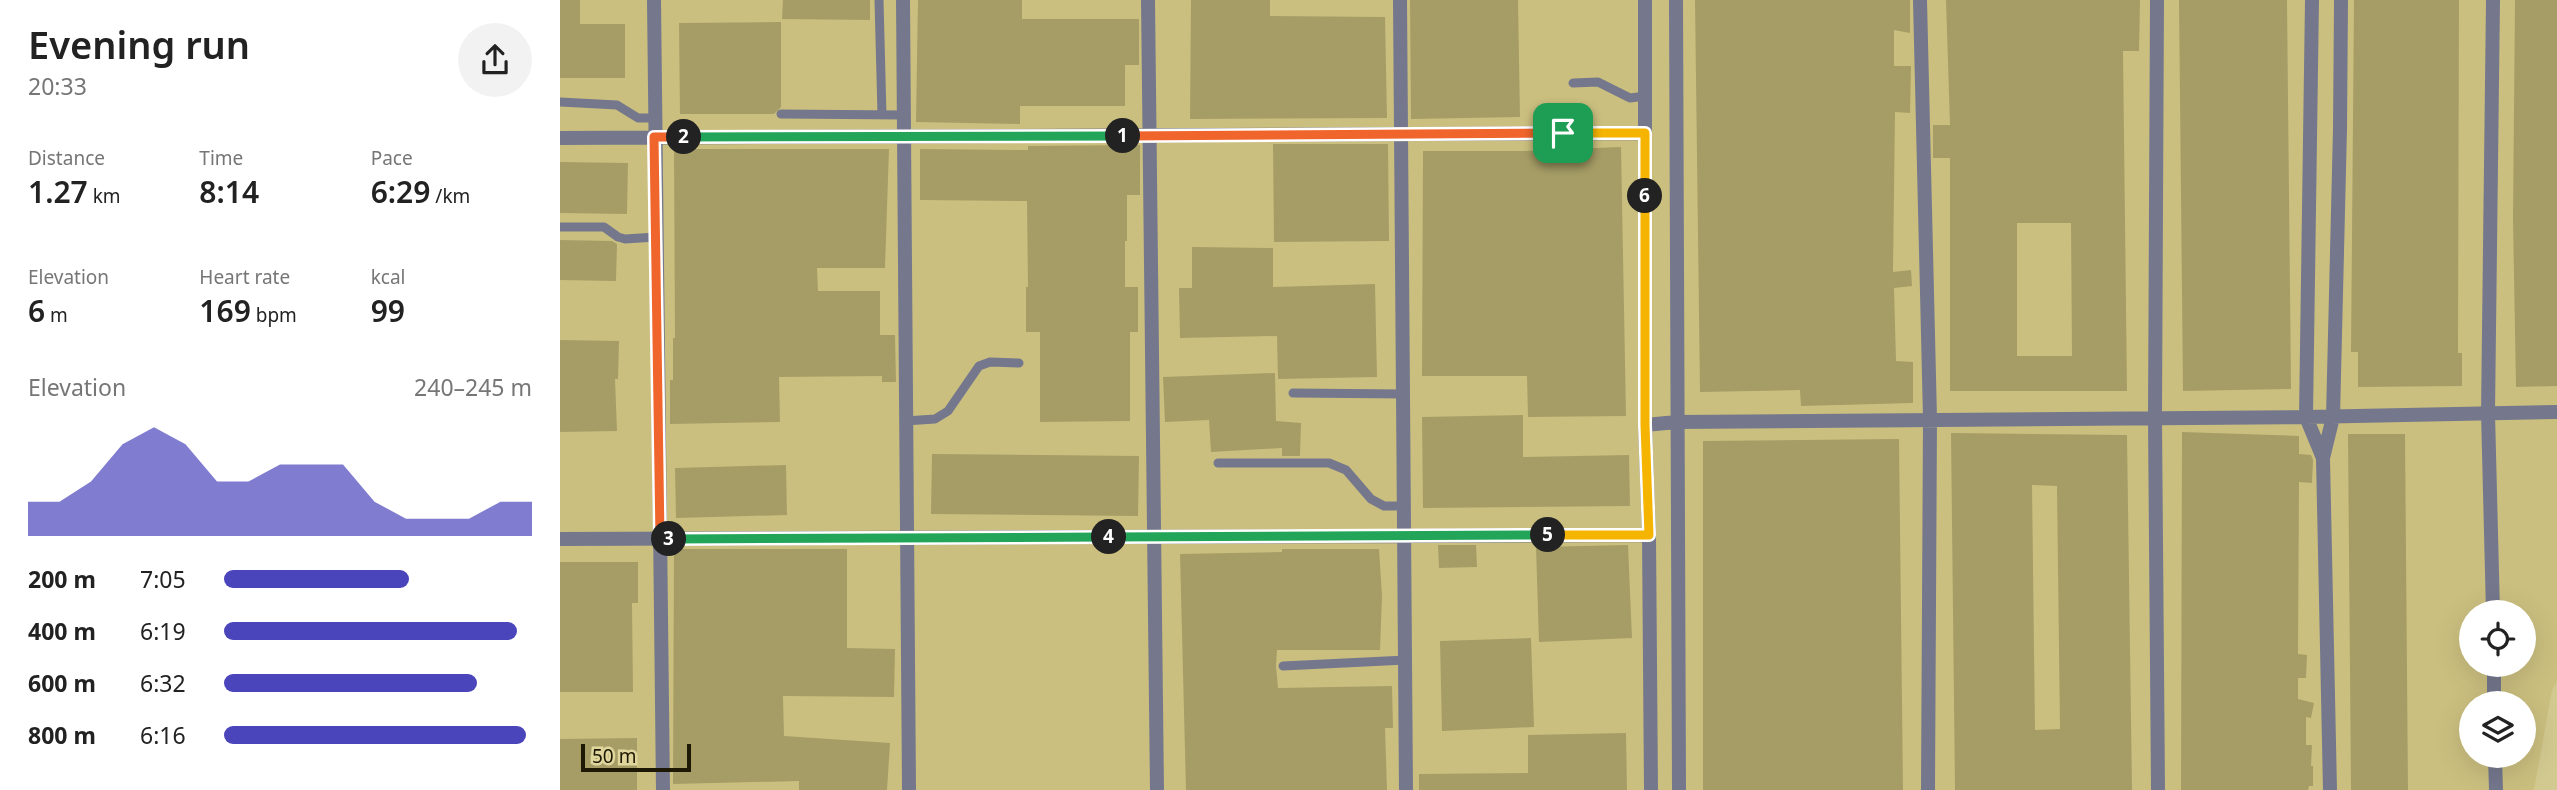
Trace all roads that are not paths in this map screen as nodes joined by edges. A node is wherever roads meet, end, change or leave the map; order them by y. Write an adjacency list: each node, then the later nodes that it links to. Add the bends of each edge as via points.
1 (653, 0): 19 (street)
2 (879, 0): 17 (lane)
3 (904, 0): 18 (street)
4 (1149, 0): 22 (street)
5 (1400, 0): 21 (street)
6 (1645, 0): 14 (street)
7 (1676, 0): 38 (street)
8 (1920, 0): 35 (street)
9 (2157, 0): 36 (street)
10 (2312, 0): 33 (street)
11 (2341, 0): 34 (street)
12 (2493, 0): 32 (street)
13 (1573, 83): 14 (lane, via 1598,82 1630,98)
14 (1646, 96): 20 (street)
15 (560, 102): 19 (lane, via 617,105 638,118)
16 (781, 114): 17 (lane)
17 (882, 115): 18 (lane)
18 (905, 115): 24 (street)
19 (654, 118): 23 (street)
20 (1645, 133): 21 (street); 39 (street)
21 (1400, 134): 22 (street); 30 (street)
22 (1149, 136): 24 (street); 46 (street)
23 (654, 137): 24 (street); 25 (street); 27 (street)
24 (905, 137): 37 (street)
25 (560, 138)
26 (560, 227): 27 (lane, via 604,227 625,239)
27 (656, 237): 48 (street)
28 (1019, 363): 37 (lane, via 979,366 948,411 935,419)
29 (1293, 393): 30 (lane)
30 (1404, 394): 42 (street)
31 (2557, 412): 32 (street)
32 (2488, 413): 34 (street); 49 (street)
33 (2306, 417): 34 (street); 36 (street); 40 (street)
34 (2333, 417): 40 (street)
35 (1930, 418): 36 (street); 38 (street); 59 (street)
36 (2155, 418): 60 (street)
37 (905, 421): 45 (street)
38 (1677, 422): 39 (street); 58 (street)
39 (1645, 425): 44 (street)
40 (2323, 458): 61 (street)
41 (1218, 463): 42 (lane, via 1329,463 1346,470 1371,499 1384,506)
42 (1406, 506): 43 (street)
43 (1406, 535): 44 (street); 46 (street); 50 (street)
44 (1649, 535): 57 (street)
45 (906, 536): 46 (street); 48 (street); 54 (street)
46 (1156, 537): 55 (street)
47 (560, 539): 48 (street)
48 (660, 539): 53 (street)
49 (2493, 600)
50 (1406, 660): 51 (lane); 56 (street)
51 (1283, 666)
52 (2495, 768): 62 (street)
53 (663, 790)
54 (909, 790)
55 (1157, 790)
56 (1406, 790)
57 (1651, 790)
58 (1679, 790)
59 (1928, 790)
60 (2158, 790)
61 (2330, 790)
62 (2496, 790)

